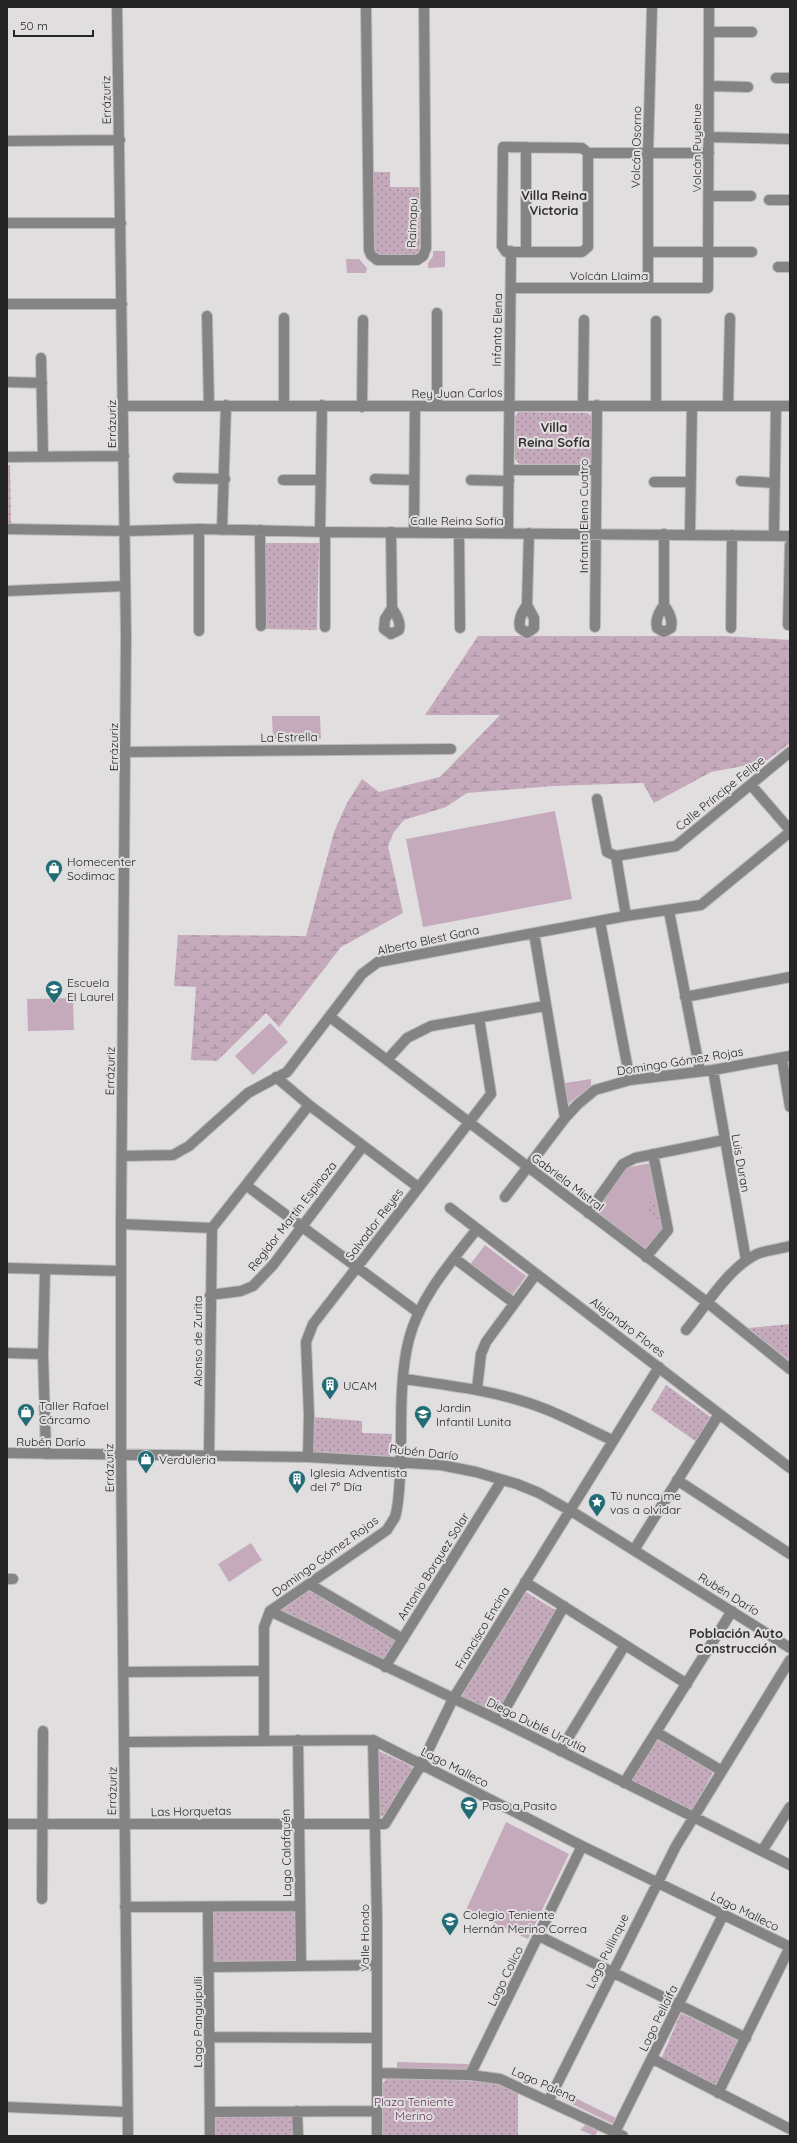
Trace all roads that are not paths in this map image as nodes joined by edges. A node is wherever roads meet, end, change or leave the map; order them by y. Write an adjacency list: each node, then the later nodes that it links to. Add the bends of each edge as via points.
1 (118, 7): 15 (street, Errázuriz)
2 (366, 7): 3 (street, Raimapu, via 369,250 377,260 417,260 423,256 426,248)
3 (424, 7)
4 (652, 7): 18 (street, Volcán Osorno)
5 (709, 7): 6 (street, Volcán Puyehue)
6 (710, 32): 7 (street); 10 (street, Volcán Puyehue)
7 (752, 32)
8 (776, 78): 9 (street)
9 (790, 78)
10 (709, 86): 11 (street); 12 (street, Volcán Puyehue)
11 (748, 87)
12 (709, 137): 13 (street); 19 (street, Volcán Puyehue)
13 (790, 139)
14 (7, 140): 15 (street)
15 (120, 140): 25 (street, Errázuriz)
16 (526, 147): 17 (street, via 582,148); 26 (street, via 503,147 502,246 506,252); 27 (street)
17 (588, 153): 18 (street); 27 (street, via 588,247 582,252)
18 (648, 153): 19 (street); 28 (street, Volcán Osorno)
19 (709, 153): 20 (street, Volcán Puyehue)
20 (709, 196): 21 (street); 29 (street, Volcán Puyehue)
21 (750, 196)
22 (769, 200): 23 (street)
23 (790, 200)
24 (7, 223): 25 (street)
25 (121, 224): 37 (street, Errázuriz)
26 (511, 252): 27 (street); 33 (street, Infanta Elena)
27 (526, 252)
28 (648, 252): 29 (street); 34 (street, Volcán Osorno)
29 (709, 252): 30 (street); 35 (street, Volcán Puyehue)
30 (752, 252)
31 (778, 267): 32 (street)
32 (790, 267)
33 (511, 288): 34 (street, Volcán Llaima); 51 (street, Infanta Elena)
34 (648, 288): 35 (street, Volcán Llaima)
35 (708, 288)
36 (7, 304): 37 (street)
37 (122, 304): 54 (street, Errázuriz)
38 (437, 313): 50 (street)
39 (207, 316): 55 (street)
40 (284, 318): 48 (street)
41 (730, 318): 60 (street)
42 (363, 320): 63 (street)
43 (584, 320): 52 (street)
44 (656, 321): 58 (street)
45 (41, 358): 47 (street)
46 (7, 382): 47 (street)
47 (42, 383): 64 (street)
48 (284, 405): 49 (street, Rey Juan Carlos); 56 (street, Rey Juan Carlos)
49 (322, 405): 63 (street, Rey Juan Carlos); 73 (street)
50 (437, 405): 51 (street, Rey Juan Carlos); 57 (street, Rey Juan Carlos)
51 (509, 405): 52 (street, Rey Juan Carlos); 67 (street, Infanta Elena)
52 (583, 405): 53 (street, Rey Juan Carlos)
53 (597, 405): 58 (street, Rey Juan Carlos); 68 (street, Infanta Elena Cuatro)
54 (124, 406): 55 (street, Rey Juan Carlos); 65 (street, Errázuriz)
55 (209, 406): 56 (street, Rey Juan Carlos)
56 (226, 406): 70 (street)
57 (415, 406): 63 (street, Rey Juan Carlos); 74 (street)
58 (656, 406): 59 (street, Rey Juan Carlos)
59 (692, 406): 60 (street, Rey Juan Carlos); 79 (street)
60 (728, 406): 61 (street, Rey Juan Carlos)
61 (776, 406): 62 (street, Rey Juan Carlos); 80 (street)
62 (790, 406)
63 (362, 407)
64 (43, 456): 65 (street); 66 (street)
65 (124, 456): 85 (street, Errázuriz)
66 (7, 457)
67 (509, 470): 68 (street); 76 (street, Infanta Elena)
68 (596, 470): 92 (street, Infanta Elena Cuatro)
69 (178, 478): 70 (street)
70 (225, 479): 83 (street)
71 (375, 479): 74 (street)
72 (283, 480): 73 (street)
73 (320, 480): 86 (street)
74 (414, 480): 88 (street)
75 (471, 480): 76 (street)
76 (509, 481): 90 (street, Infanta Elena)
77 (741, 481): 80 (street)
78 (654, 482): 79 (street)
79 (691, 482): 94 (street)
80 (775, 483): 96 (street)
81 (7, 529): 85 (street, Calle Reina Sofía)
82 (199, 529): 83 (street, Calle Reina Sofía); 85 (street, Calle Reina Sofía); 110 (street)
83 (222, 530): 84 (street, Calle Reina Sofía)
84 (260, 530): 86 (street, Calle Reina Sofía); 105 (street)
85 (125, 531): 99 (street, Errázuriz)
86 (322, 532): 87 (street, Calle Reina Sofía); 106 (street)
87 (392, 532): 88 (street, Calle Reina Sofía); 103 (street)
88 (414, 532): 89 (street, Calle Reina Sofía)
89 (459, 533): 90 (street, Calle Reina Sofía); 107 (street)
90 (508, 533): 91 (street, Calle Reina Sofía)
91 (529, 533): 92 (street, Calle Reina Sofía); 101 (street)
92 (596, 534): 93 (street, Calle Reina Sofía); 108 (street, Infanta Elena Cuatro)
93 (664, 534): 94 (street, Calle Reina Sofía); 102 (street)
94 (690, 534): 95 (street, Calle Reina Sofía)
95 (732, 535): 96 (street, Calle Reina Sofía); 109 (street)
96 (774, 535): 97 (street, Calle Reina Sofía)
97 (790, 536)
98 (790, 545): 104 (street)
99 (125, 586): 100 (street); 112 (street, Errázuriz)
100 (7, 591)
101 (527, 605)
102 (664, 605)
103 (392, 608)
104 (788, 625)
105 (261, 626)
106 (325, 627)
107 (460, 628)
108 (595, 628)
109 (731, 628)
110 (199, 631)
111 (451, 749): 112 (street, La Estrella)
112 (126, 752): 140 (street, Errázuriz)
113 (790, 752): 114 (street, Calle Príncipe Felipe)
114 (751, 785): 116 (street); 117 (street, Calle Príncipe Felipe, via 676,846)
115 (597, 799): 117 (street, via 607,852)
116 (790, 831): 118 (street, Alberto Blest Gana, via 701,905)
117 (616, 856): 119 (street)
118 (668, 910): 119 (street, Alberto Blest Gana); 123 (street)
119 (626, 916): 120 (street, Alberto Blest Gana)
120 (600, 922): 121 (street, Alberto Blest Gana); 132 (street)
121 (534, 933): 124 (street); 125 (street, Alberto Blest Gana, via 378,962 362,974)
122 (790, 977): 123 (street)
123 (684, 997): 130 (street)
124 (545, 1006): 126 (street); 135 (street)
125 (330, 1017): 128 (street, Gabriela Mistral); 131 (street, Alberto Blest Gana, via 287,1072)
126 (479, 1018): 128 (street, via 431,1026 407,1038); 136 (street, Salvador Reyes, via 491,1094)
127 (786, 1057): 129 (street, Domingo Gómez Rojas); 134 (street)
128 (387, 1060): 136 (street, Gabriela Mistral)
129 (713, 1070): 130 (street, Domingo Gómez Rojas); 137 (street, Luis Duran)
130 (700, 1071): 132 (street, Domingo Gómez Rojas)
131 (276, 1077): 133 (street); 140 (street, Alberto Blest Gana, via 248,1093 189,1146 173,1155)
132 (630, 1080): 135 (street, Domingo Gómez Rojas, via 595,1090)
133 (309, 1105): 138 (street); 142 (street)
134 (790, 1107)
135 (565, 1118): 141 (street, Domingo Gómez Rojas)
136 (469, 1123): 141 (street, Gabriela Mistral); 143 (street, Salvador Reyes)
137 (724, 1140): 139 (street); 154 (street, Luis Duran)
138 (363, 1146): 143 (street); 148 (street, Regidor Martín Espinoza)
139 (653, 1154): 146 (street, via 623,1164); 152 (street, via 668,1230)
140 (123, 1156): 147 (street, Errázuriz)
141 (528, 1169): 144 (street, Domingo Gómez Rojas); 146 (street, Gabriela Mistral)
142 (247, 1186): 148 (street); 149 (street)
143 (418, 1187): 155 (street, Salvador Reyes)
144 (506, 1197)
145 (450, 1208): 150 (street, Alejandro Flores)
146 (588, 1213): 152 (street, Gabriela Mistral)
147 (121, 1224): 149 (street); 158 (street, Errázuriz)
148 (302, 1226): 155 (street); 160 (street, Regidor Martín Espinoza, via 273,1265 253,1286)
149 (212, 1228): 160 (street, Alonso de Zurita)
150 (477, 1229): 153 (street, Domingo Gómez Rojas); 159 (street, Alejandro Flores)
151 (790, 1246): 154 (street)
152 (646, 1257): 162 (street, Gabriela Mistral)
153 (454, 1258): 161 (street); 163 (street, Domingo Gómez Rojas)
154 (746, 1260): 162 (street, via 728,1277)
155 (358, 1266): 163 (street); 177 (street, Salvador Reyes, via 313,1324 306,1342)
156 (7, 1268): 157 (street)
157 (45, 1270): 158 (street); 166 (street)
158 (121, 1271): 175 (street, Errázuriz)
159 (536, 1274): 161 (street); 167 (street, Alejandro Flores)
160 (210, 1295): 176 (street, Alonso de Zurita)
161 (514, 1303): 170 (street, via 486,1342)
162 (708, 1303): 164 (street); 168 (street, Gabriela Mistral)
163 (419, 1313): 169 (street, Domingo Gómez Rojas, via 409,1340)
164 (686, 1330)
165 (7, 1353): 166 (street)
166 (43, 1354): 174 (street)
167 (659, 1367): 171 (street, Alejandro Flores); 172 (street, Francisco Encina)
168 (790, 1369)
169 (404, 1379): 170 (street); 178 (street, Domingo Gómez Rojas)
170 (477, 1390): 172 (street, via 545,1409)
171 (719, 1414): 179 (street, Alejandro Flores); 181 (street)
172 (612, 1440): 182 (street, Francisco Encina)
173 (7, 1453): 174 (street, Rubén Darío)
174 (46, 1454): 175 (street, Rubén Darío)
175 (122, 1454): 176 (street, Rubén Darío); 196 (street, Errázuriz)
176 (209, 1455): 177 (street, Rubén Darío)
177 (308, 1457): 178 (street, Rubén Darío)
178 (400, 1462): 180 (street, Rubén Darío, via 441,1465); 186 (street, Domingo Gómez Rojas, via 394,1517 387,1530)
179 (790, 1468)
180 (502, 1480): 182 (street, Rubén Darío, via 539,1493); 190 (street, Antonio Borquez Solar)
181 (677, 1480): 183 (street); 184 (street)
182 (569, 1510): 183 (street, Rubén Darío); 185 (street, Francisco Encina)
183 (634, 1550): 189 (street, Rubén Darío)
184 (790, 1554)
185 (525, 1582): 187 (street); 198 (street, Francisco Encina)
186 (309, 1584): 188 (street, Domingo Gómez Rojas); 190 (street)
187 (564, 1606): 191 (street); 199 (street)
188 (270, 1611): 194 (street, Diego Dublé Urrutia); 195 (street, via 264,1627)
189 (732, 1611): 192 (street, Rubén Darío); 197 (street)
190 (403, 1639): 194 (street, Antonio Borquez Solar)
191 (625, 1645): 197 (street); 206 (street)
192 (790, 1648)
193 (790, 1660): 208 (street, Lago Pullinque)
194 (385, 1667): 198 (street, Diego Dublé Urrutia)
195 (264, 1671): 196 (street); 202 (street)
196 (125, 1672): 205 (street, Errázuriz)
197 (686, 1684): 201 (street)
198 (453, 1699): 199 (street, Diego Dublé Urrutia); 207 (street, Francisco Encina)
199 (499, 1720): 206 (street, Diego Dublé Urrutia)
200 (43, 1731): 215 (street)
201 (656, 1732): 208 (street); 209 (street)
202 (264, 1740): 203 (street, Lago Malleco); 205 (street, Lago Malleco)
203 (298, 1740): 204 (street, Lago Malleco); 212 (street, Lago Calafquén)
204 (373, 1740): 207 (street, Lago Malleco); 213 (street, Valle Hondo)
205 (126, 1742): 216 (street, Errázuriz)
206 (560, 1751): 209 (street, Diego Dublé Urrutia)
207 (421, 1765): 213 (street, Francisco Encina, via 385,1824); 217 (street, Lago Malleco)
208 (722, 1771): 211 (street, Lago Pullinque)
209 (624, 1783): 211 (street, Diego Dublé Urrutia)
210 (790, 1807): 218 (street)
211 (693, 1817): 218 (street, Diego Dublé Urrutia); 220 (street, Lago Pullinque)
212 (298, 1823): 213 (street, Las Horquetas); 216 (street, Las Horquetas); 222 (street, Lago Calafquén)
213 (376, 1823): 228 (street, Valle Hondo)
214 (7, 1824): 215 (street, Las Horquetas)
215 (44, 1824): 216 (street, Las Horquetas); 221 (street)
216 (124, 1825): 223 (street, Errázuriz)
217 (582, 1846): 220 (street, Lago Malleco); 226 (street, Lago Colico)
218 (762, 1851): 219 (street, Diego Dublé Urrutia)
219 (790, 1865)
220 (656, 1882): 225 (street, Lago Malleco); 231 (street, Lago Pullinque)
221 (42, 1900)
222 (300, 1906): 224 (street); 229 (street, Lago Calafquén)
223 (124, 1907): 224 (street); 244 (street, Errázuriz)
224 (208, 1907): 230 (street, Lago Panguipulli)
225 (722, 1915): 227 (street, Lago Malleco); 232 (street, Lago Pellaifa)
226 (540, 1936): 231 (street); 238 (street, Lago Colico)
227 (790, 1947): 235 (street)
228 (377, 1965): 229 (street); 234 (street, Valle Hondo)
229 (301, 1966): 230 (street)
230 (210, 1967): 233 (street, Lago Panguipulli)
231 (612, 1972): 232 (street); 240 (street, Lago Pullinque)
232 (679, 2005): 235 (street); 236 (street, Lago Pellaifa)
233 (211, 2037): 234 (street); 245 (street, Lago Panguipulli)
234 (377, 2038): 237 (street, Valle Hondo)
235 (746, 2038): 239 (street)
236 (653, 2059): 239 (street); 248 (street, Lago Pellaifa)
237 (376, 2073): 238 (street, Lago Palena); 243 (street, Valle Hondo)
238 (470, 2075): 240 (street, Lago Palena, via 500,2078)
239 (718, 2093): 246 (street)
240 (548, 2100): 247 (street, Lago Palena)
241 (7, 2107): 244 (street)
242 (297, 2111): 243 (street); 245 (street); 251 (street)
243 (376, 2111): 252 (street, Valle Hondo)
244 (127, 2112): 249 (street, Errázuriz)
245 (210, 2112): 250 (street, Lago Panguipulli)
246 (790, 2129)
247 (602, 2131): 248 (street, Lago Palena)
248 (619, 2134)
249 (128, 2136)
250 (210, 2136)
251 (298, 2136)
252 (377, 2136)

